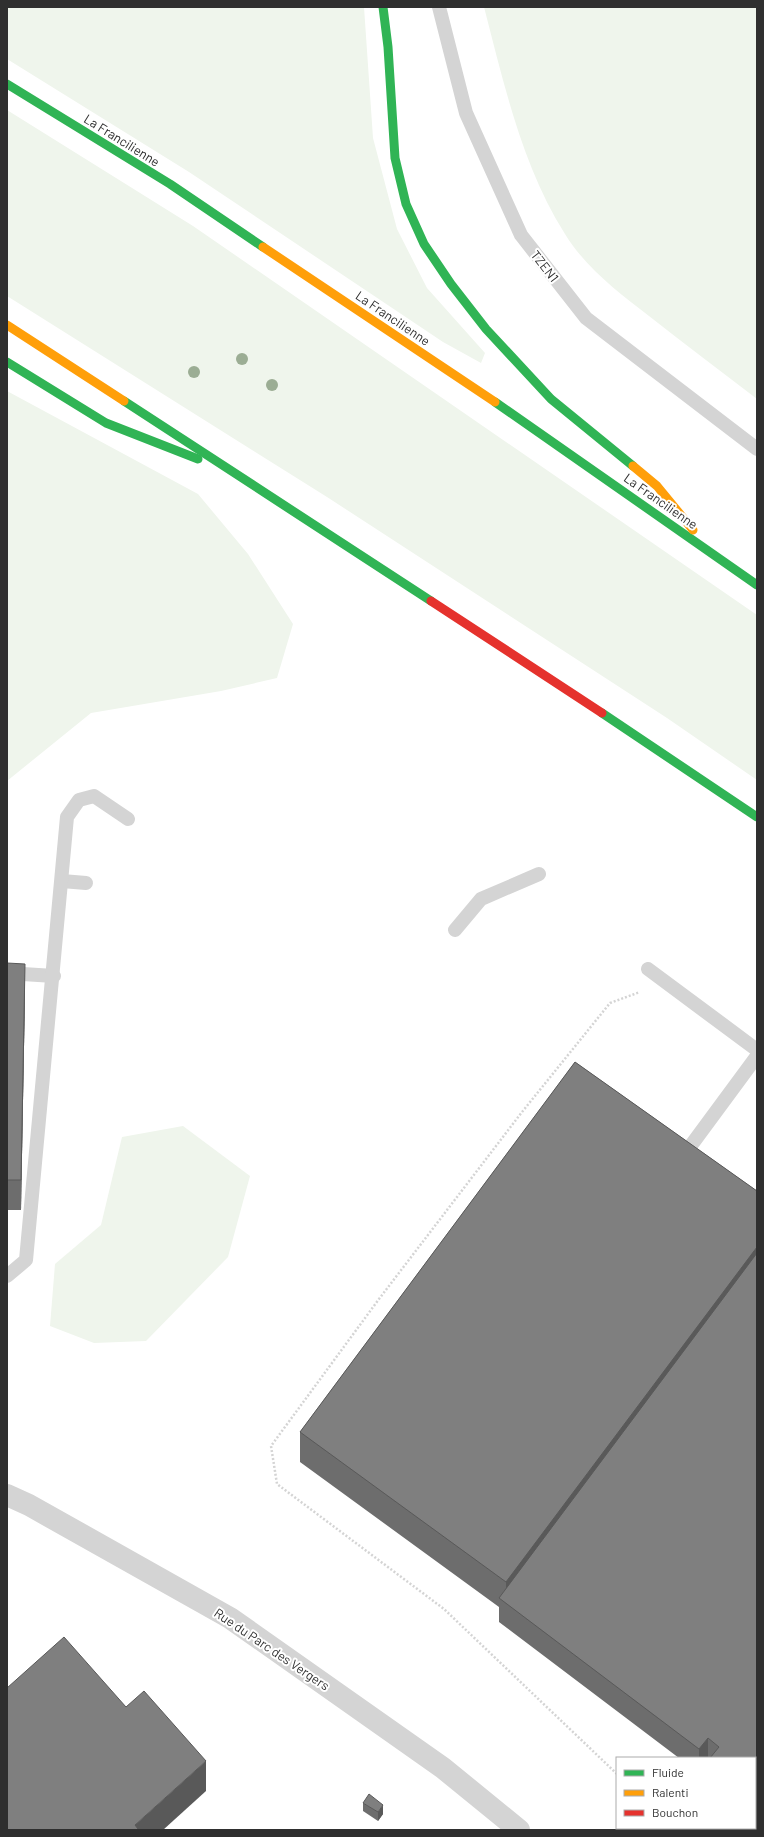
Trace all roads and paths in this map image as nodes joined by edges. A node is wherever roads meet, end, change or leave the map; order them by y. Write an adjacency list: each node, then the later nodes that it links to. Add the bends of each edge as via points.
1 (383, 7): 8 (highway, via 395,158 406,204 424,244 486,329 551,399 657,486)
2 (439, 7): 6 (lane, TZEN1, via 466,113 521,235 586,318)
3 (7, 84): 8 (highway, La Francilienne, via 170,184 522,420)
4 (7, 325): 7 (highway)
5 (7, 362): 7 (highway, via 106,423)
6 (757, 450)
7 (243, 477): 10 (highway, via 576,695)
8 (710, 551): 9 (highway, La Francilienne)
9 (757, 585)
10 (757, 818)
11 (128, 819): 13 (lane, via 94,796 78,800 67,817)
12 (539, 874): 15 (lane, via 481,900)
13 (62, 881): 14 (lane); 18 (lane)
14 (86, 883)
15 (454, 930)
16 (648, 969): 19 (lane)
17 (7, 972): 18 (lane)
18 (54, 976): 23 (lane, via 26,1260)
19 (667, 983): 20 (lane); 25 (path, via 610,1003 493,1150 271,1446 277,1484 444,1609)
20 (757, 1050)
21 (757, 1056): 22 (lane)
22 (681, 1159)
23 (7, 1276)
24 (7, 1495): 26 (street, Rue du Parc des Vergers, via 230,1618 443,1768)
25 (616, 1773)
26 (519, 1830)

